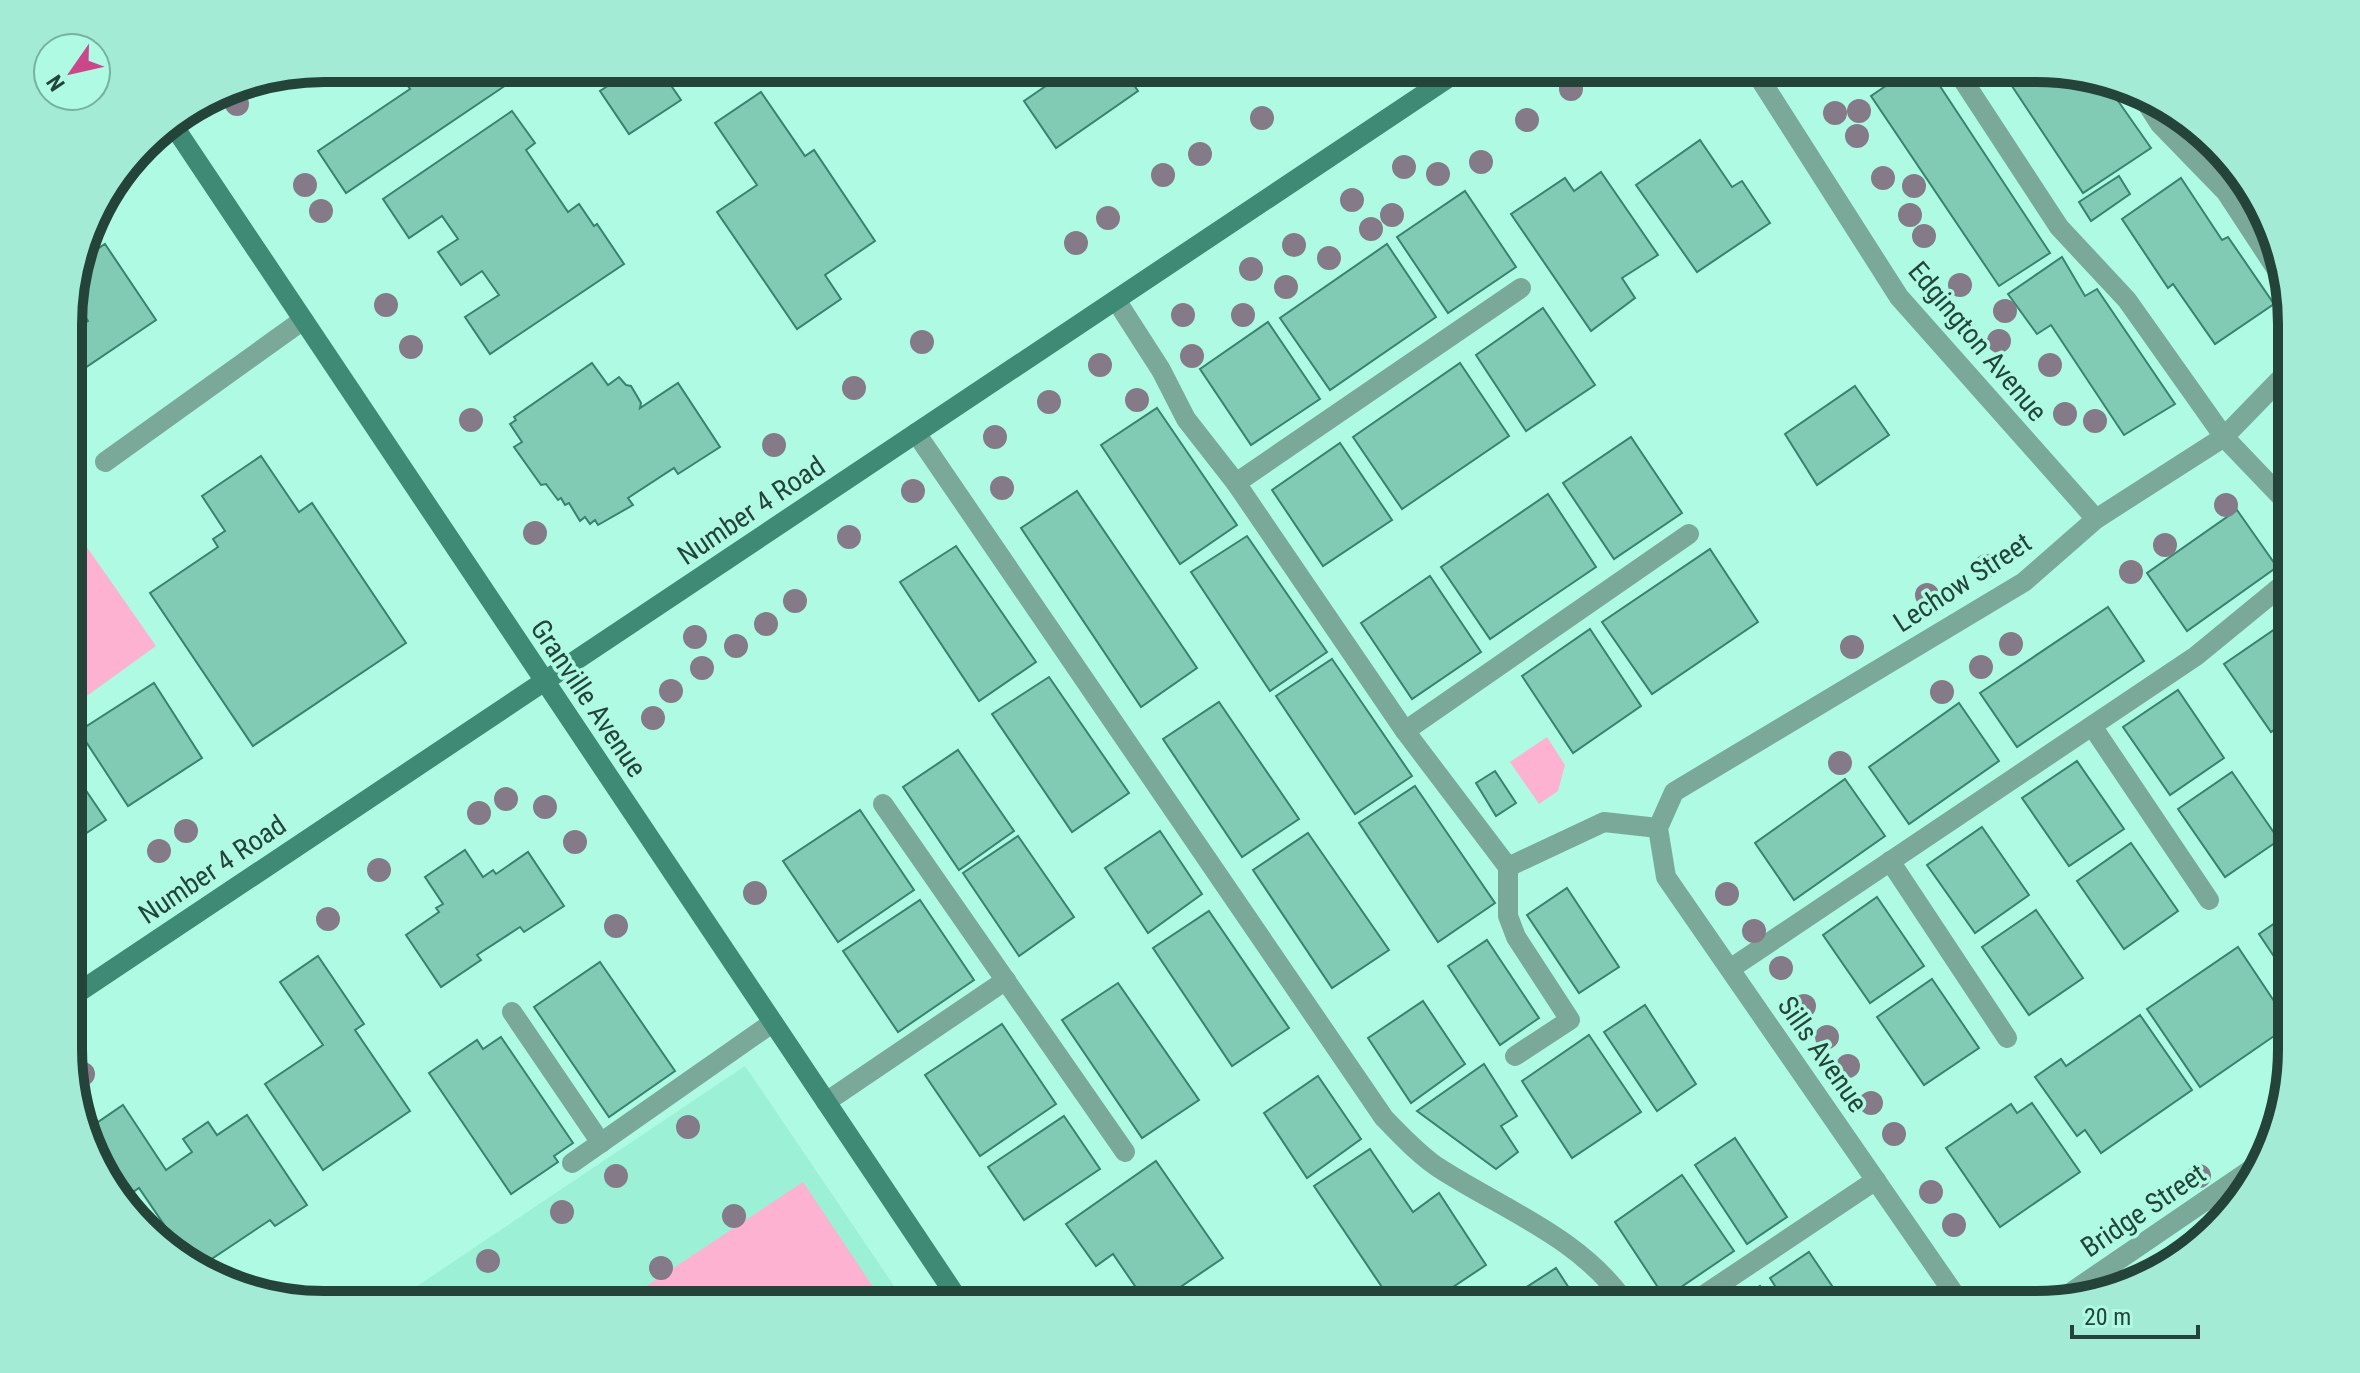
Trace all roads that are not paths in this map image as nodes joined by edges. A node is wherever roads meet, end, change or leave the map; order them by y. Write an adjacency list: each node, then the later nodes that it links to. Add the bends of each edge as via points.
1 (1442, 82): 8 (main road, Number 4 Road)
2 (1762, 82): 16 (street, Edgington Avenue, via 1899,297)
3 (1964, 82): 12 (street, via 2059,227 2127,300)
4 (2152, 111): 6 (street, via 2226,192)
5 (177, 132): 9 (main road, Granville Avenue)
6 (2267, 255)
7 (1521, 288): 14 (street)
8 (1116, 300): 11 (main road, Number 4 Road); 14 (street, via 1186,419)
9 (303, 320): 13 (street); 19 (main road, Granville Avenue)
10 (2277, 382): 12 (street, Lechow Street)
11 (916, 433): 19 (main road, Number 4 Road); 41 (street, via 1384,1118 1436,1167 1548,1229)
12 (2224, 437): 15 (street); 16 (street, Lechow Street)
13 (105, 462)
14 (1236, 483): 21 (street)
15 (2277, 492)
16 (2096, 519): 23 (street, Lechow Street, via 2024,582 1674,792)
17 (1689, 534): 21 (street)
18 (2277, 595): 20 (street)
19 (544, 681): 29 (main road, Number 4 Road); 31 (main road, Granville Avenue)
20 (2092, 726): 24 (street); 26 (street)
21 (1405, 731): 25 (street)
22 (883, 804): 28 (street)
23 (1658, 828): 25 (street, via 1604,822); 27 (street, Sills Avenue, via 1666,877)
24 (1890, 861): 27 (street); 32 (street)
25 (1508, 867): 33 (street, via 1508,916 1516,937 1570,1020)
26 (2209, 900)
27 (1730, 969): 39 (street, Sills Avenue)
28 (1006, 980): 34 (street); 36 (street)
29 (82, 990)
30 (512, 1012): 35 (street)
31 (772, 1023): 34 (main road, Granville Avenue); 35 (street)
32 (2007, 1038)
33 (1515, 1056)
34 (826, 1102): 44 (main road, Granville Avenue)
35 (601, 1143): 37 (street)
36 (1125, 1152)
37 (572, 1163)
38 (2243, 1175): 40 (street, Bridge Street)
39 (1876, 1180): 42 (street); 43 (street, Sills Avenue)
40 (2080, 1286)
41 (1617, 1290)
42 (1711, 1290)
43 (1952, 1290)
44 (952, 1291)

